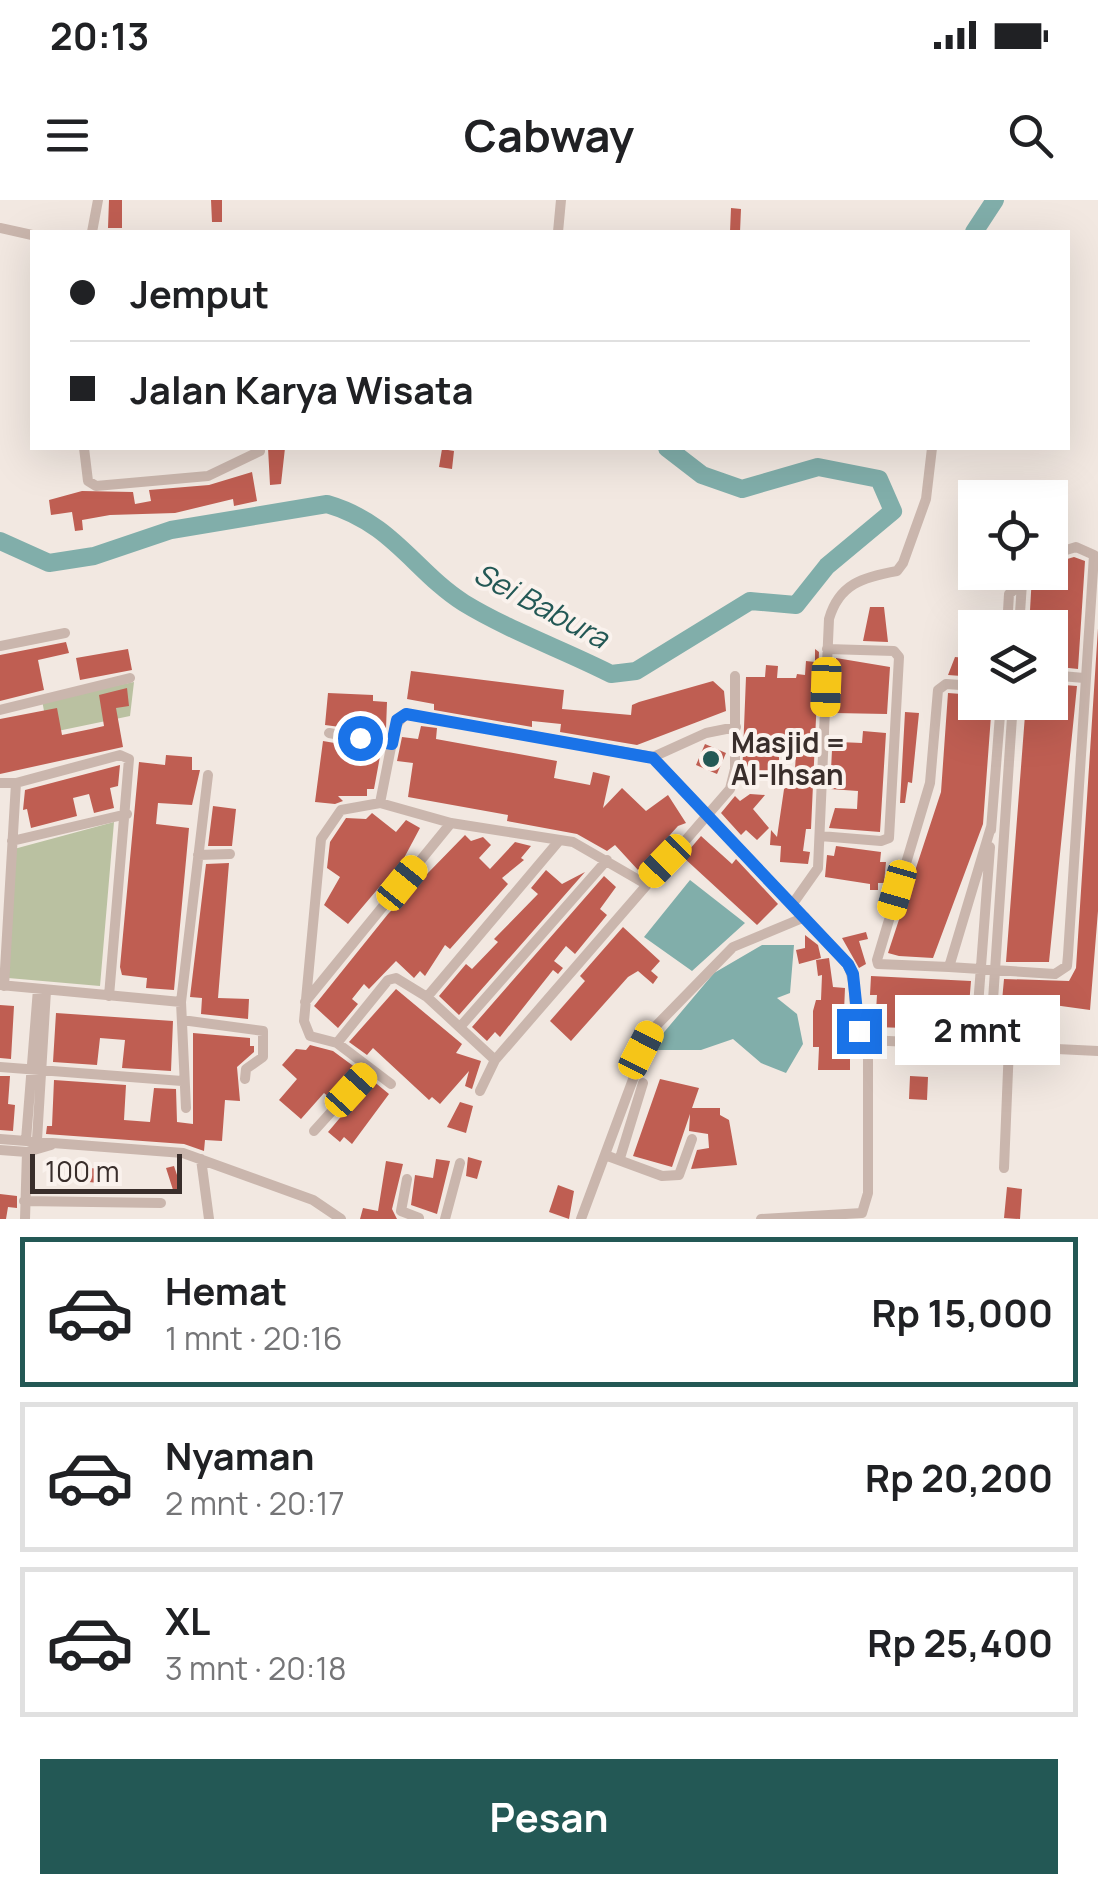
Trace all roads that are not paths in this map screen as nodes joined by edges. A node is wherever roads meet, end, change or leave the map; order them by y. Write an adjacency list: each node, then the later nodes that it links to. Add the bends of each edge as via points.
1 (98, 200): 4 (street)
2 (561, 200): 5 (street)
3 (0, 228): 6 (street)
4 (92, 230)
5 (558, 230)
6 (30, 235)
7 (84, 450): 9 (street, via 88,481 96,486 208,476)
8 (932, 450): 13 (street, via 926,498 903,563 842,591 829,620)
9 (260, 451)
10 (1068, 549): 17 (street, via 1094,555)
11 (64, 633): 12 (street)
12 (0, 646)
13 (827, 649): 35 (street); 35 (street, via 894,651 900,658 889,838)
14 (734, 676): 22 (street)
15 (1068, 677): 17 (street)
16 (130, 678): 19 (street)
17 (1084, 678): 46 (street, via 1067,966 1052,975)
18 (958, 685): 44 (street, via 938,690 930,783 877,960)
19 (0, 710)
20 (1000, 720): 33 (street)
21 (1012, 720): 46 (street)
22 (736, 727): 25 (street); 31 (street, via 734,780)
23 (328, 733): 24 (street)
24 (392, 744): 25 (street, via 397,720 406,714); 29 (street)
25 (653, 758): 31 (street)
26 (208, 775): 38 (street)
27 (0, 783): 28 (street)
28 (16, 783): 30 (street, via 126,756); 34 (street)
29 (380, 803): 32 (street); 52 (street, via 341,810 321,839)
30 (127, 814): 34 (street); 49 (street)
31 (707, 818): 40 (street); 42 (street)
32 (451, 823): 36 (street); 52 (street)
33 (992, 828): 44 (street); 45 (street)
34 (8, 833): 41 (street)
35 (820, 836): 42 (street, via 818,868)
36 (558, 842): 39 (street, via 573,842); 50 (street)
37 (230, 854): 38 (street)
38 (198, 855): 51 (street)
39 (607, 860): 40 (street); 54 (street)
40 (644, 883): 61 (street, via 576,972)
41 (3, 899): 47 (street)
42 (794, 902): 43 (street)
43 (805, 916): 55 (street, via 853,974 855,1021); 76 (street, via 733,947 651,1031)
44 (948, 967): 45 (street)
45 (980, 969): 46 (street); 58 (street)
46 (994, 970): 57 (street)
47 (2, 986): 48 (street)
48 (42, 990): 49 (street); 64 (street)
49 (109, 996): 51 (street)
50 (426, 997): 54 (street); 56 (street, via 391,978)
51 (181, 1002): 53 (street)
52 (305, 1003): 56 (street, via 308,1034)
53 (182, 1020): 65 (street, via 263,1032 263,1058 246,1068); 66 (street)
54 (460, 1027): 61 (street)
55 (868, 1040): 58 (street); 92 (street, via 868,1194 862,1214)
56 (337, 1042): 63 (street)
57 (990, 1045): 58 (street); 59 (street)
58 (976, 1046)
59 (1009, 1046): 60 (street); 80 (street)
60 (1098, 1051)
61 (494, 1060): 69 (street)
62 (0, 1067): 64 (street)
63 (370, 1069): 68 (street); 71 (street)
64 (36, 1070): 66 (street); 74 (street)
65 (245, 1080)
66 (182, 1082): 70 (street)
67 (643, 1083): 78 (street)
68 (391, 1084)
69 (480, 1090)
70 (186, 1108)
71 (314, 1132)
72 (692, 1139): 78 (street, via 680,1175 662,1176)
73 (0, 1140): 74 (street)
74 (30, 1144): 75 (street); 77 (street); 82 (street)
75 (0, 1150)
76 (605, 1155): 78 (street); 91 (street)
77 (201, 1158): 87 (street); 88 (street, via 313,1200)
78 (620, 1158)
79 (460, 1163): 90 (street)
80 (1004, 1168)
81 (407, 1179): 89 (street, via 401,1212)
82 (24, 1201): 84 (street); 85 (street)
83 (161, 1204): 84 (street)
84 (98, 1206): 86 (street)
85 (25, 1219)
86 (98, 1219)
87 (209, 1219)
88 (341, 1219)
89 (420, 1219)
90 (445, 1219)
91 (581, 1219)
92 (761, 1219)

